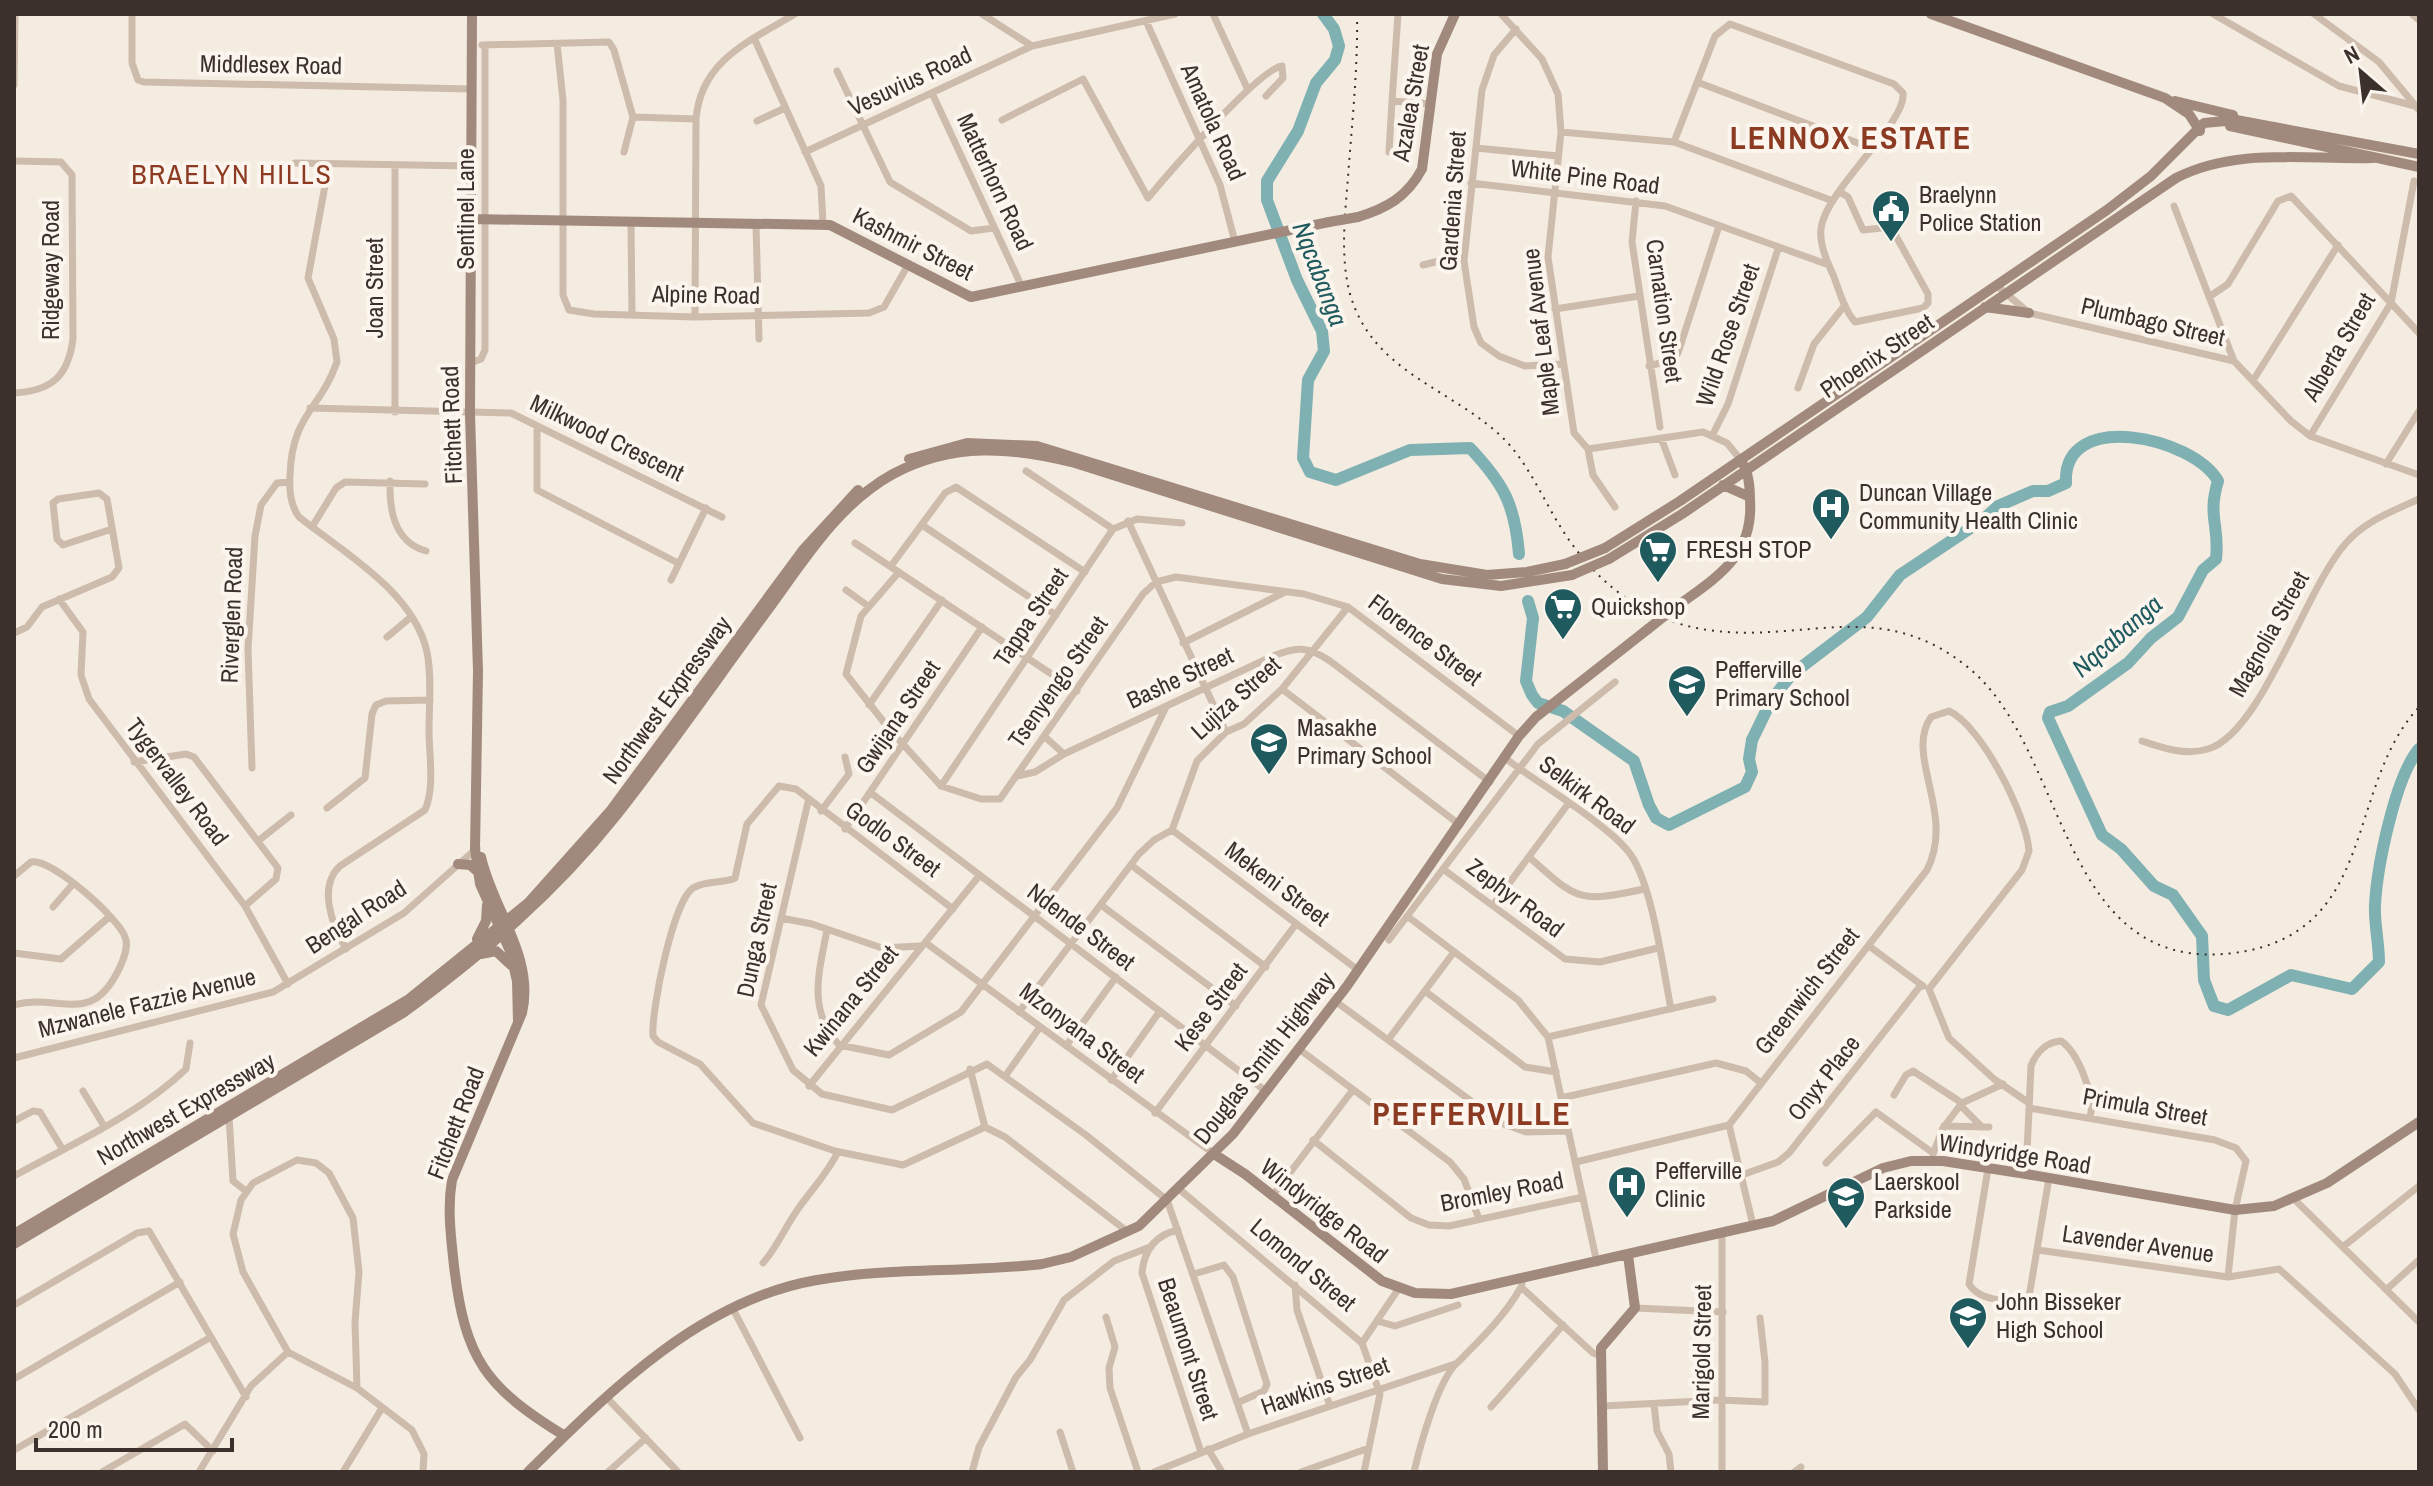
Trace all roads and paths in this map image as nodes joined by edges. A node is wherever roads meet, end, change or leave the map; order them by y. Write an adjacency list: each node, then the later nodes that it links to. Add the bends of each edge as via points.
1 (15, 14): 25 (street)
2 (132, 14): 26 (street, Middlesex Road, via 133,70 144,82)
3 (472, 14): 20 (main road, Fitchett Road)
4 (795, 14): 18 (street)
5 (982, 14): 22 (street)
6 (1175, 14): 16 (street, Vesuvius Road)
7 (1213, 14): 27 (street)
8 (1398, 14): 31 (street)
9 (1455, 14): 32 (main road, Azalea Street, via 1437,54)
10 (1501, 14): 17 (street, Maple Leaf Avenue)
11 (1931, 14): 30 (main road)
12 (2314, 14): 34 (street, via 2379,62)
13 (2412, 14): 15 (street)
14 (2216, 15): 34 (street, via 2339,86)
15 (2419, 20)
16 (1146, 21): 22 (street, Vesuvius Road); 43 (street, Amatola Road)
17 (1516, 29): 41 (street, Maple Leaf Avenue, via 1554,80); 45 (street, Gardenia Street, via 1488,67)
18 (754, 38): 33 (street); 36 (street, via 722,58 700,92)
19 (557, 44): 21 (street); 35 (street, via 609,42); 71 (street, via 563,100)
20 (472, 45): 21 (street); 26 (main road, Fitchett Road)
21 (485, 45): 70 (street, Sentinel Lane)
22 (1032, 46): 28 (street, Vesuvius Road)
23 (837, 71): 39 (street)
24 (1697, 82): 44 (street); 46 (street); 46 (street, via 1715,36 1735,24 1894,84 1904,98)
25 (14, 85)
26 (471, 89): 57 (main road, Fitchett Road)
27 (1248, 90): 29 (street, via 1282,66 1283,78); 43 (street)
28 (932, 93): 39 (street, Vesuvius Road); 77 (street, Matterhorn Road)
29 (1266, 96)
30 (2165, 98): 40 (main road, via 2189,114); 42 (main road)
31 (1392, 101): 32 (street); 49 (street)
32 (1431, 104): 78 (main road, Azalea Street, bridge, via 1417,179 1394,202 1358,217)
33 (785, 108): 38 (street); 48 (street)
34 (2417, 108)
35 (633, 117): 36 (street); 47 (street)
36 (696, 119): 74 (street)
37 (1002, 120): 43 (street, via 1083,79 1148,198)
38 (757, 121)
39 (862, 125): 48 (street, Vesuvius Road); 77 (street, via 895,187 971,231)
40 (2199, 129): 42 (main road, via 2220,119); 52 (main road, via 2231,126); 63 (main road); 85 (main road, Phoenix Street, via 2136,188)
41 (1561, 132): 44 (street); 51 (street, Maple Leaf Avenue)
42 (2298, 132): 50 (main road)
43 (1200, 140): 78 (street, Amatola Road, via 1222,191)
44 (1674, 142): 65 (street)
45 (1476, 148): 51 (street); 60 (street, Gardenia Street)
46 (1871, 148): 61 (street)
47 (624, 152)
48 (805, 152): 73 (street, via 823,194)
49 (1389, 152)
50 (2419, 154)
51 (1558, 156): 62 (street, Maple Leaf Avenue)
52 (2373, 158): 58 (main road); 63 (main road, Phoenix Street, via 2225,160 2189,171)
53 (14, 161): 106 (street, Ridgeway Road, via 61,162 72,175 73,339 68,364 56,381 38,391)
54 (295, 163): 55 (street)
55 (329, 164): 56 (street); 107 (street, via 308,278 334,339 337,362)
56 (395, 165): 57 (street); 109 (street, Joan Street)
57 (471, 166): 69 (main road, Fitchett Road)
58 (2419, 167)
59 (2414, 181): 67 (street, Alberta Street)
60 (1471, 183): 62 (street, White Pine Road); 81 (street, Gardenia Street)
61 (1840, 192): 65 (street); 91 (street, via 1848,197 1863,230 1891,227 1928,294 1928,303 1918,310 1858,323)
62 (1554, 194): 64 (street, White Pine Road); 93 (street, Maple Leaf Avenue, via 1548,257)
63 (2152, 194): 87 (main road, Phoenix Street)
64 (1636, 201): 76 (street, White Pine Road); 88 (street, Carnation Street, via 1632,242)
65 (1833, 201): 84 (street, via 1821,228)
66 (2174, 206): 89 (street)
67 (2409, 207): 68 (street); 90 (street, Alberta Street)
68 (2419, 211)
69 (471, 219): 70 (main road, Kashmir Street); 101 (main road, Fitchett Road)
70 (485, 220): 71 (main road, Kashmir Street); 101 (street, Sentinel Lane, via 485,350 481,359)
71 (562, 222): 72 (main road, Kashmir Street); 95 (street, Alpine Road, via 566,307 577,314)
72 (631, 224): 74 (main road, Kashmir Street); 95 (street)
73 (823, 224): 75 (main road, Kashmir Street); 82 (main road, Kashmir Street, via 845,230)
74 (694, 225): 75 (main road, Kashmir Street); 97 (street)
75 (756, 225): 96 (street)
76 (1719, 226): 80 (street, White Pine Road); 103 (street, via 1678,353)
77 (994, 228): 86 (street, Matterhorn Road)
78 (1235, 242): 86 (main road, Kashmir Street)
79 (2338, 245): 89 (street, via 2295,198 2282,198 2231,280); 90 (street); 104 (street)
80 (1778, 249): 84 (street, White Pine Road); 113 (street, Wild Rose Street, via 1728,404)
81 (1464, 261): 83 (street); 102 (street, Gardenia Street, via 1481,343 1525,366)
82 (908, 265): 86 (main road, Kashmir Street, via 971,297); 96 (street, Alpine Road, via 888,302 875,312)
83 (1423, 265)
84 (1829, 265): 91 (street)
85 (1996, 285): 87 (street, Plumbago Street); 117 (main road, Phoenix Street)
86 (1022, 287)
87 (2005, 294): 92 (main road, Phoenix Street); 94 (street, Plumbago Street)
88 (1639, 296): 93 (street); 103 (street, Carnation Street)
89 (2209, 297): 100 (street)
90 (2391, 303): 98 (street); 114 (street, Alberta Street)
91 (1845, 305): 105 (street, via 1814,344)
92 (1985, 307): 94 (main road); 117 (main road, Phoenix Street)
93 (1555, 309): 102 (street, Maple Leaf Avenue)
94 (2029, 313): 100 (street, Plumbago Street)
95 (632, 314): 97 (street, Alpine Road)
96 (758, 316): 97 (street, Alpine Road); 99 (street)
97 (695, 317)
98 (2419, 333)
99 (759, 339)
100 (2234, 361): 104 (street, Plumbago Street)
101 (470, 363): 110 (main road, Fitchett Road)
102 (1563, 364): 116 (street, Maple Leaf Avenue, via 1574,433)
103 (1649, 366): 112 (street, Carnation Street)
104 (2254, 379): 114 (street, Plumbago Street)
105 (1798, 388)
106 (14, 393)
107 (310, 408): 109 (street, Milkwood Crescent); 123 (street, via 293,443)
108 (2419, 411): 118 (street)
109 (395, 412): 110 (street, Milkwood Crescent)
110 (470, 414): 111 (street, Milkwood Crescent, via 511,413); 192 (main road, Fitchett Road, via 477,553)
111 (537, 426): 129 (street, Milkwood Crescent); 139 (street, via 537,490)
112 (1660, 427)
113 (1713, 434): 115 (street, Wild Rose Street); 117 (street, Wild Rose Street)
114 (2310, 436): 118 (street, Plumbago Street)
115 (1661, 438): 116 (street, Wild Rose Street); 120 (street)
116 (1588, 449): 128 (street, Maple Leaf Avenue, via 1589,469)
117 (1744, 464): 125 (main road, Phoenix Street); 126 (main road, Douglas Smith Highway); 140 (main road, Phoenix Street, bridge, via 1605,548 1565,564 1487,575)
118 (2386, 464): 121 (street, Plumbago Street)
119 (1026, 471): 136 (street)
120 (1675, 475)
121 (2419, 475)
122 (390, 481): 124 (street); 134 (street, via 340,484); 138 (street, via 393,521 410,543)
123 (290, 482): 134 (street, via 294,509); 177 (street, Riverglen Road, via 277,483 268,492 256,527 248,649)
124 (425, 484)
125 (1723, 485): 126 (main road); 140 (main road, Phoenix Street, bridge, via 1609,559 1572,575 1501,586 1471,584)
126 (1750, 497): 170 (main road, Douglas Smith Highway, bridge, via 1750,531 1726,568)
127 (2419, 499): 171 (street, Magnolia Street, via 2371,521 2337,553 2249,714 2227,740 2187,752)
128 (1615, 507)
129 (706, 508): 130 (street, Milkwood Crescent); 139 (street)
130 (722, 517)
131 (1128, 521): 132 (street, Tappa Street); 136 (street, Tappa Street); 145 (street)
132 (1182, 523)
133 (922, 525): 141 (street); 143 (street, via 952,489 964,491); 152 (street)
134 (312, 527): 153 (street, via 393,595)
135 (112, 529): 135 (street, via 63,545 57,539 53,503 102,494); 148 (street, via 118,572)
136 (1113, 529): 143 (street, Tappa Street)
137 (855, 543): 141 (street)
138 (426, 551)
139 (678, 563): 144 (street)
140 (1404, 564): 202 (main road, Northwest Expressway, via 1031,452 969,450 914,464 865,492 823,536 618,814); 204 (main road, Northwest Expressway, via 1037,446 967,443 912,457 862,486 820,527 611,810)
141 (891, 566): 142 (street)
142 (899, 572): 149 (street); 150 (street)
143 (1085, 572): 152 (street, Tappa Street)
144 (671, 580)
145 (1156, 582): 147 (street, Florence Street, via 1189,577); 157 (street); 163 (street, Tsenyengo Street)
146 (846, 590): 150 (street)
147 (1285, 592): 151 (street, Florence Street); 157 (street)
148 (59, 599): 155 (street); 176 (street, Tygervalley Road, via 83,632 81,675 87,696)
149 (942, 600): 154 (street); 165 (street)
150 (868, 606): 165 (street, via 846,674)
151 (1348, 607): 158 (street, Lujiza Street); 170 (street, Florence Street)
152 (1056, 615): 159 (street, Tappa Street)
153 (411, 617): 156 (street); 164 (street, via 427,651)
154 (982, 627): 159 (street); 172 (street, Gwijana Street)
155 (14, 633)
156 (387, 637)
157 (1183, 643): 161 (street)
158 (1314, 649): 161 (street, Bashe Street, via 1284,651); 162 (street, Lujiza Street); 180 (street)
159 (1028, 658): 163 (street); 181 (street, Tappa Street)
160 (1615, 682): 178 (street, via 1538,744)
161 (1204, 689): 166 (street, Bashe Street); 167 (street)
162 (1282, 689): 167 (street, Lujiza Street, via 1244,724); 188 (street)
163 (1077, 691): 169 (street, Tsenyengo Street)
164 (430, 700): 185 (street, via 376,705 365,778); 222 (street, via 425,810 332,876 332,922)
165 (869, 705): 172 (street)
166 (1166, 707): 173 (street, Bashe Street); 210 (street, via 1121,801)
167 (1226, 732): 190 (street, Lujiza Street, via 1193,768)
168 (1924, 733): 220 (street, Greenwich Street, via 1922,751 1939,827 1935,850 1918,883); 233 (street, Onyx Place, via 1931,717 1943,711 1960,719 2002,773 2029,851 2027,863)
169 (1044, 736): 173 (street); 179 (street, Tsenyengo Street)
170 (1519, 736): 175 (main road, Douglas Smith Highway)
171 (2142, 741)
172 (904, 744): 181 (street); 182 (street, Gwijana Street)
173 (1064, 754): 179 (street, Bashe Street, via 1035,772)
174 (845, 757): 186 (street, via 849,774)
175 (1505, 758): 178 (street, Selkirk Road); 180 (main road, Douglas Smith Highway)
176 (134, 762): 191 (street, via 190,754); 207 (street, Tygervalley Road)
177 (252, 768)
178 (1519, 768): 184 (street, Selkirk Road); 196 (street)
179 (1017, 776): 181 (street, Tsenyengo Street, via 1000,799 991,801)
180 (1490, 782): 188 (main road, Douglas Smith Highway)
181 (941, 786)
182 (871, 793): 189 (street, Gwijana Street); 199 (street, Ndende Street)
183 (808, 802): 186 (street, Godlo Street); 213 (street, Dunga Street); 278 (street, Godlo Street, via 790,786 774,789 747,824 735,878 696,886 685,897 668,949 653,1031 658,1042 700,1064 753,1123)
184 (1568, 804): 193 (street); 201 (street, Selkirk Road, via 1623,846)
185 (327, 808)
186 (821, 811): 189 (street, Godlo Street)
187 (291, 815): 191 (street)
188 (1460, 825): 229 (main road, Douglas Smith Highway)
189 (845, 829): 209 (street, Godlo Street)
190 (1172, 830): 195 (street, via 1154,840); 214 (street, Mekeni Street)
191 (258, 841): 207 (street, via 278,874)
192 (477, 848): 194 (street, Bengal Road); 197 (main road, Fitchett Road); 203 (main road, Fitchett Road)
193 (1529, 857): 201 (street, via 1578,897 1596,899); 206 (street)
194 (458, 864): 197 (main road); 222 (street, Bengal Road, via 404,913)
195 (1131, 865): 205 (street); 227 (street)
196 (1443, 869): 206 (street, Zephyr Road); 211 (street)
197 (477, 871): 203 (main road, Fitchett Road)
198 (14, 876): 200 (street, via 39,860)
199 (979, 876): 209 (street, Kwinana Street); 210 (street, Ndende Street)
200 (73, 884): 208 (street); 212 (street)
201 (1644, 889): 221 (street, Selkirk Road)
202 (551, 892): 215 (main road, Northwest Expressway); 226 (main road, via 523,925)
203 (491, 902): 204 (main road); 215 (main road, Fitchett Road); 223 (main road)
204 (528, 903): 215 (main road, Northwest Expressway)
205 (1101, 905): 218 (street); 238 (street)
206 (1493, 905): 221 (street, Zephyr Road, via 1557,955 1575,962 1600,962)
207 (245, 906): 231 (street, Tygervalley Road)
208 (53, 907)
209 (953, 909): 219 (street, Kwinana Street)
210 (1034, 916): 218 (street, Ndende Street); 232 (street)
211 (1407, 916): 217 (street); 224 (street)
212 (109, 917): 225 (street, via 61,959); 237 (street, via 125,936 126,946 116,976 100,996 72,1006 35,1001)
213 (781, 918): 216 (street); 258 (street, Dunga Street, via 761,1010 793,1070)
214 (1296, 924): 227 (street, Kese Street); 229 (street, Mekeni Street)
215 (503, 927): 223 (main road, Northwest Expressway); 226 (main road, Fitchett Road); 228 (main road, Fitchett Road)
216 (827, 930): 219 (street, via 882,948); 247 (street, via 817,999 822,1023)
217 (1389, 940)
218 (1071, 944): 230 (street, Ndende Street); 241 (street)
219 (923, 945): 232 (street, Mzonyana Street); 247 (street, Kwinana Street)
220 (1869, 946): 233 (street); 256 (street, Greenwich Street)
221 (1658, 948): 239 (street, Selkirk Road)
222 (346, 949): 231 (street, Bengal Road)
223 (476, 951): 228 (main road, via 500,953); 267 (main road, Northwest Expressway, via 403,1013); 301 (main road, Northwest Expressway, via 369,1025)
224 (1454, 952): 234 (street); 244 (street, via 1518,1000)
225 (14, 953)
226 (520, 956): 242 (main road, Fitchett Road, via 526,988)
227 (1266, 967): 238 (street, Kese Street)
228 (514, 970): 242 (main road, Fitchett Road)
229 (1358, 970): 236 (main road, Douglas Smith Highway)
230 (1116, 977): 240 (street, Ndende Street); 248 (street)
231 (288, 984): 251 (street, Mzwanele Fazzie Avenue, via 261,996)
232 (984, 986): 241 (street, Mzonyana Street); 247 (street, via 950,1021 895,1052 883,1055)
233 (1925, 987): 257 (street, via 1945,1033); 285 (street, Onyx Place, via 1789,1153)
234 (1425, 991): 245 (street); 253 (street, via 1525,1067)
235 (1713, 999): 239 (street)
236 (1335, 1001): 245 (street); 250 (main road, Douglas Smith Highway)
237 (14, 1005)
238 (1236, 1006): 249 (street, Kese Street)
239 (1671, 1009): 244 (street)
240 (1160, 1011): 249 (street, Ndende Street); 255 (street)
241 (1019, 1012): 243 (street, Mzonyana Street)
242 (518, 1022): 347 (main road, Fitchett Road, via 452,1180 449,1210 459,1310 487,1375 518,1405)
243 (1040, 1027): 248 (street, Mzonyana Street); 254 (street)
244 (1548, 1037): 253 (street)
245 (1388, 1040): 275 (street, via 1501,1123 1526,1132)
246 (190, 1043): 272 (street, via 184,1071)
247 (839, 1045): 258 (street, Kwinana Street)
248 (1066, 1046): 255 (street, Mzonyana Street)
249 (1207, 1046): 261 (street, Ndende Street); 266 (street, Kese Street)
250 (1299, 1049): 260 (street); 261 (main road, Douglas Smith Highway)
251 (14, 1058)
252 (970, 1069): 254 (street, via 987,1064); 258 (street, via 892,1110 822,1094); 274 (street)
253 (1556, 1072): 263 (street)
254 (1006, 1075): 294 (street)
255 (1111, 1080): 266 (street, Mzonyana Street)
256 (1761, 1083): 263 (street, via 1746,1071 1716,1063); 271 (street, Greenwich Street)
257 (2003, 1084): 264 (street); 265 (street)
258 (809, 1086)
259 (83, 1091): 272 (street)
260 (1352, 1091): 276 (street); 296 (street, via 1450,1162 1464,1179)
261 (1267, 1092): 279 (main road, Douglas Smith Highway)
262 (1894, 1095): 264 (street, via 1913,1071)
263 (1561, 1098): 275 (street)
264 (1961, 1104): 273 (street); 273 (street, via 1986,1127)
265 (2029, 1105): 268 (street, Primula Street); 268 (street, via 2034,1059 2061,1041 2087,1084); 284 (street)
266 (1155, 1113): 279 (street, Mzonyana Street)
267 (229, 1116): 290 (street, via 233,1181); 302 (main road, Northwest Expressway)
268 (2090, 1117): 295 (street, Primula Street, via 2236,1148 2246,1161)
269 (14, 1121): 277 (street, via 40,1112)
270 (2419, 1122): 293 (main road, Windyridge Road)
271 (1729, 1125): 281 (street); 285 (street)
272 (104, 1126): 277 (street)
273 (1944, 1126): 280 (street)
274 (985, 1127): 278 (street, via 903,1165); 299 (street)
275 (1568, 1131): 281 (street)
276 (1313, 1140): 291 (street); 296 (street, Bromley Road, via 1419,1222 1449,1226)
277 (63, 1150): 286 (street)
278 (838, 1152): 308 (street)
279 (1214, 1154): 289 (main road, Douglas Smith Highway); 291 (main road, Windyridge Road)
280 (1932, 1156): 282 (street, via 1876,1112); 283 (main road, Windyridge Road); 297 (main road, Windyridge Road, via 1883,1168 1789,1214)
281 (1576, 1162): 292 (street)
282 (1826, 1163)
283 (1988, 1169): 284 (main road, Windyridge Road); 305 (street, via 1969,1284 1983,1296 2024,1301)
284 (2026, 1174): 287 (main road, Windyridge Road)
285 (1742, 1175): 297 (street)
286 (14, 1176)
287 (2049, 1178): 295 (main road, Windyridge Road); 305 (street)
288 (2419, 1186): 303 (street)
289 (1179, 1189): 294 (main road, Douglas Smith Highway); 314 (street, Lomond Street)
290 (246, 1191): 329 (street, via 234,1223 237,1254); 333 (street, via 287,1164 303,1160 322,1166 341,1191 358,1248)
291 (1273, 1195): 315 (main road, Windyridge Road, via 1367,1272)
292 (1583, 1197): 296 (street, Bromley Road); 309 (street)
293 (2294, 1199): 295 (main road, Windyridge Road); 303 (street)
294 (1167, 1200): 298 (street); 299 (main road, Douglas Smith Highway)
295 (2235, 1210): 311 (street)
296 (1479, 1219)
297 (1753, 1225): 300 (main road, Windyridge Road)
298 (1178, 1230): 304 (street, Beaumont Street); 310 (street)
299 (1128, 1232): 320 (main road, Douglas Smith Highway, via 1042,1264 821,1279 767,1293)
300 (1722, 1232): 306 (main road, Windyridge Road); 321 (street, Marigold Street)
301 (14, 1234)
302 (14, 1244)
303 (2344, 1246): 316 (street)
304 (1150, 1247): 352 (street, Beaumont Street, via 1143,1262 1144,1285); 361 (street, via 1114,1261 1064,1300 1016,1377 979,1447)
305 (2038, 1250): 311 (street, Lavender Avenue)
306 (1628, 1255): 309 (main road, Windyridge Road); 319 (main road)
307 (2419, 1260): 316 (street)
308 (763, 1263)
309 (1597, 1263): 313 (main road, Windyridge Road)
310 (1194, 1274): 338 (street); 338 (street, via 1224,1265 1233,1277 1267,1384 1264,1391)
311 (2228, 1277): 344 (street, Lavender Avenue, via 2279,1269 2395,1374)
312 (180, 1282): 317 (street, via 153,1234 137,1233); 327 (street); 332 (street)
313 (1522, 1284): 315 (main road, Windyridge Road, via 1451,1294); 326 (street); 331 (street, via 1503,1313)
314 (1295, 1285): 328 (street, Lomond Street); 340 (street, via 1297,1310)
315 (1399, 1288): 324 (street)
316 (2386, 1290): 325 (street)
317 (14, 1305)
318 (1458, 1305): 324 (street, via 1395,1326)
319 (1635, 1308): 321 (street); 330 (main road, via 1605,1341)
320 (731, 1310): 336 (main road, Douglas Smith Highway, via 653,1356); 349 (street)
321 (1723, 1312): 337 (street, Marigold Street)
322 (1106, 1317): 363 (street, via 1115,1347 1110,1388)
323 (1760, 1318): 337 (street, via 1765,1402)
324 (1377, 1321): 328 (street)
325 (2419, 1322)
326 (1563, 1325): 330 (street); 342 (street)
327 (211, 1337): 335 (street); 351 (street)
328 (1362, 1343): 334 (street, Lomond Street)
329 (288, 1352): 333 (street); 335 (street)
330 (1601, 1356): 341 (main road)
331 (1455, 1364): 334 (street, Hawkins Street); 368 (street, via 1426,1426)
332 (14, 1379)
333 (357, 1388): 343 (street)
334 (1380, 1388): 340 (street, Hawkins Street); 350 (street)
335 (246, 1397): 353 (street)
336 (607, 1398): 347 (main road, Douglas Smith Highway); 348 (street)
337 (1721, 1400): 339 (street); 371 (street, Marigold Street)
338 (1239, 1402): 346 (street)
339 (1654, 1404): 341 (street); 370 (street)
340 (1330, 1406): 346 (street, Hawkins Street)
341 (1603, 1406): 369 (main road)
342 (1491, 1407)
343 (382, 1408): 356 (street); 357 (street, via 416,1435 424,1454)
344 (2419, 1410)
345 (1060, 1432): 362 (street)
346 (1248, 1434): 352 (street, Hawkins Street)
347 (565, 1436): 358 (main road, Douglas Smith Highway)
348 (646, 1438): 359 (street); 360 (street)
349 (800, 1438)
350 (1369, 1448): 366 (street); 367 (street)
351 (14, 1450)
352 (1205, 1450): 364 (street, Hawkins Street); 365 (street, Beaumont Street)
353 (213, 1451): 354 (street, via 185,1424); 355 (street)
354 (102, 1472)
355 (199, 1472)
356 (343, 1472)
357 (423, 1472)
358 (528, 1472)
359 (608, 1472)
360 (678, 1472)
361 (972, 1472)
362 (1073, 1472)
363 (1138, 1472)
364 (1154, 1472)
365 (1222, 1472)
366 (1301, 1472)
367 (1364, 1472)
368 (1414, 1472)
369 (1603, 1472)
370 (1671, 1472)
371 (1722, 1472)

